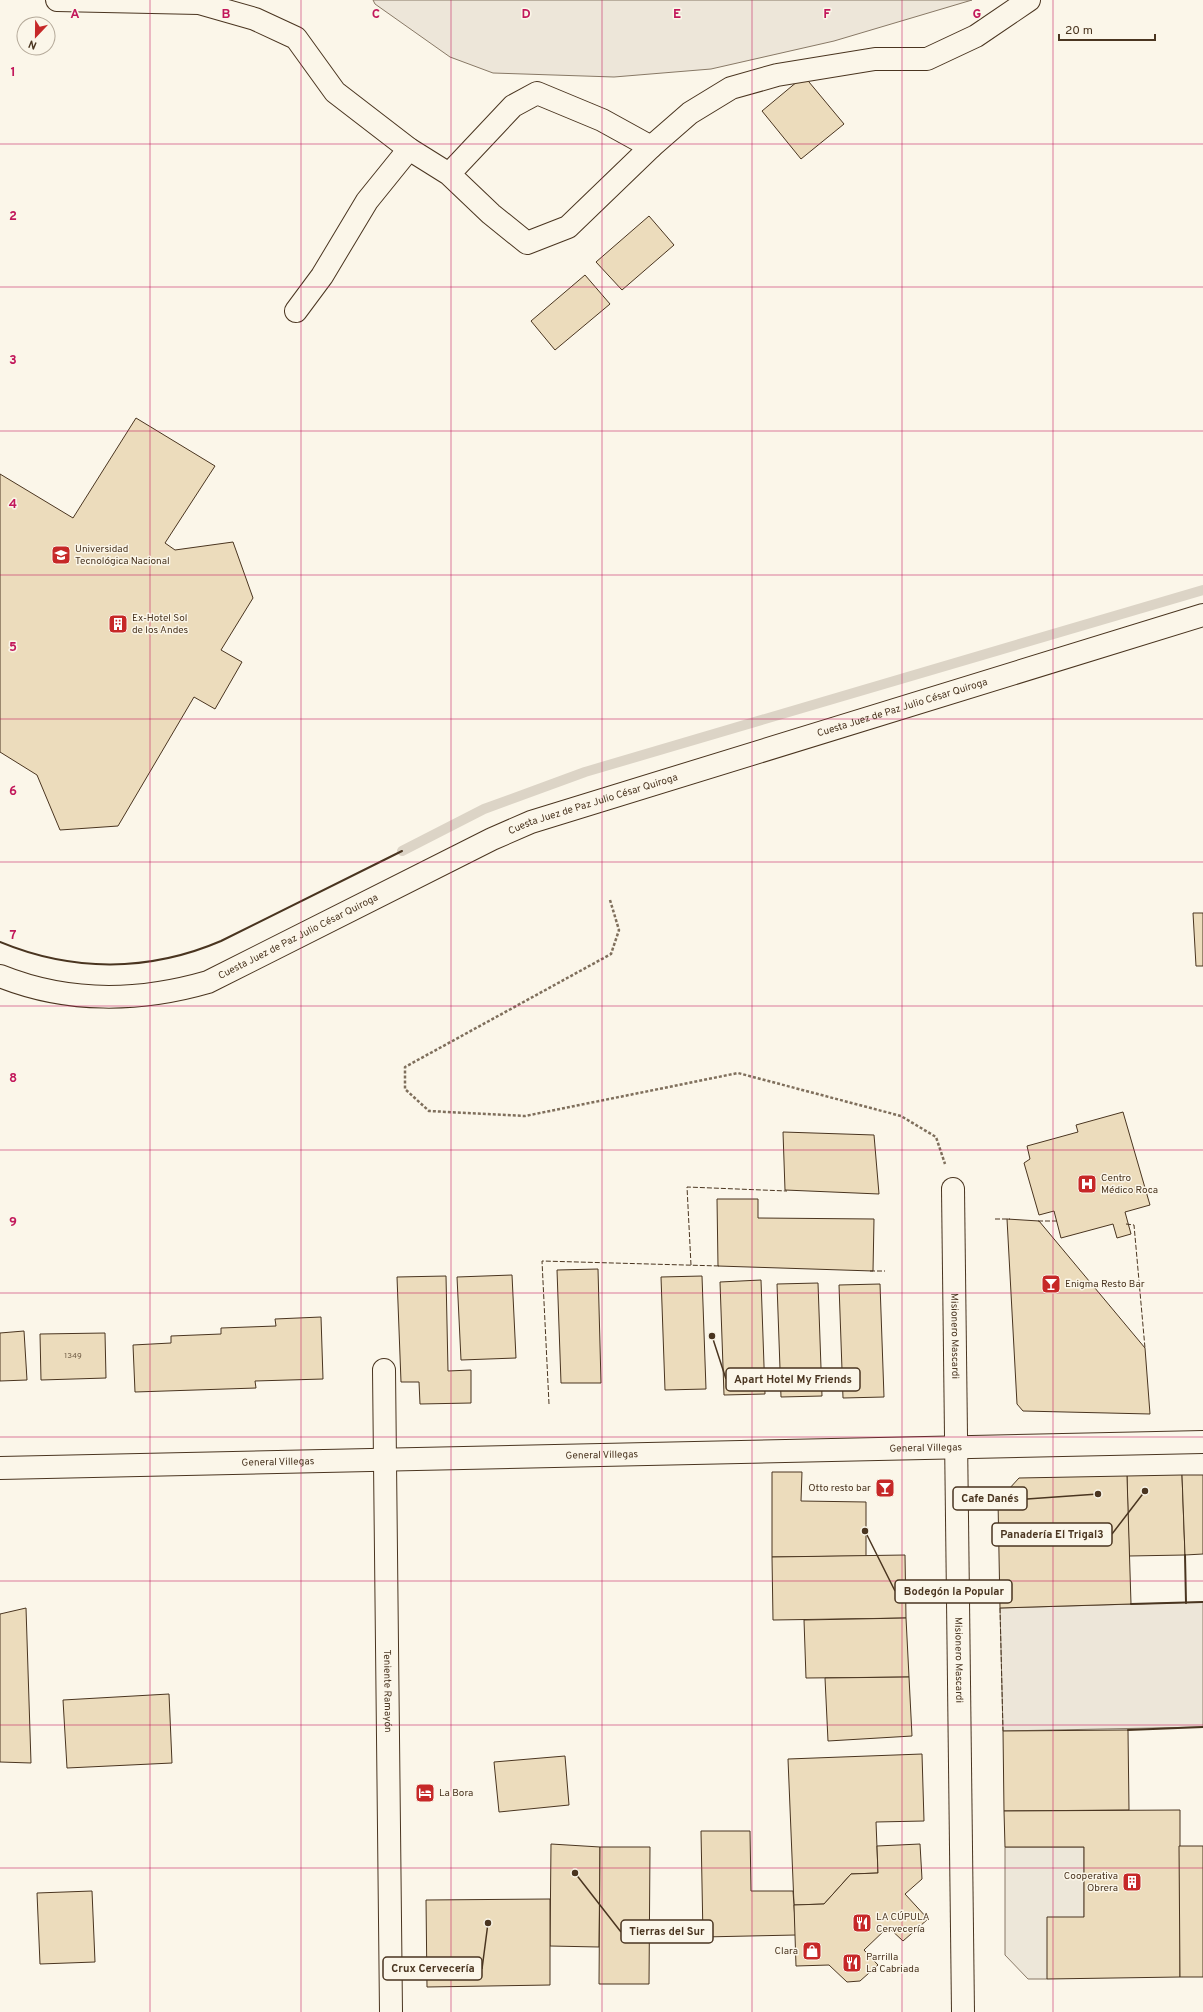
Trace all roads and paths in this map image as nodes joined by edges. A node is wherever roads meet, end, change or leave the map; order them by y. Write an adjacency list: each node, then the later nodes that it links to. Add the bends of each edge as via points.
1 (57, 0): 4 (street, via 199,3 255,19 296,38 334,92)
2 (1029, 0): 3 (street, via 976,36 927,59 875,59 778,75 731,88 690,113)
3 (651, 147): 5 (street, via 602,120 537,93 513,106); 5 (street, via 568,227 527,243 491,214)
4 (409, 149): 5 (street); 6 (street, via 367,201 322,276)
5 (449, 174)
6 (296, 311)
7 (1203, 615): 9 (street, Cuesta Juez de Paz Julio César Quiroga, via 531,822 492,839 208,982 165,993 95,998 53,992)
8 (610, 900): 10 (path, via 619,930 611,954 405,1067 405,1089 429,1111 525,1116 738,1073 901,1116 936,1137)
9 (0, 976)
10 (953, 1189): 13 (street, Misionero Mascardi)
11 (384, 1370): 14 (street, Teniente Ramayón)
12 (1203, 1442): 13 (street, General Villegas)
13 (956, 1447): 14 (street, General Villegas); 17 (street, Misionero Mascardi)
14 (385, 1460): 15 (street, General Villegas); 16 (street, Teniente Ramayón)
15 (0, 1468)
16 (391, 2012)
17 (963, 2012)

